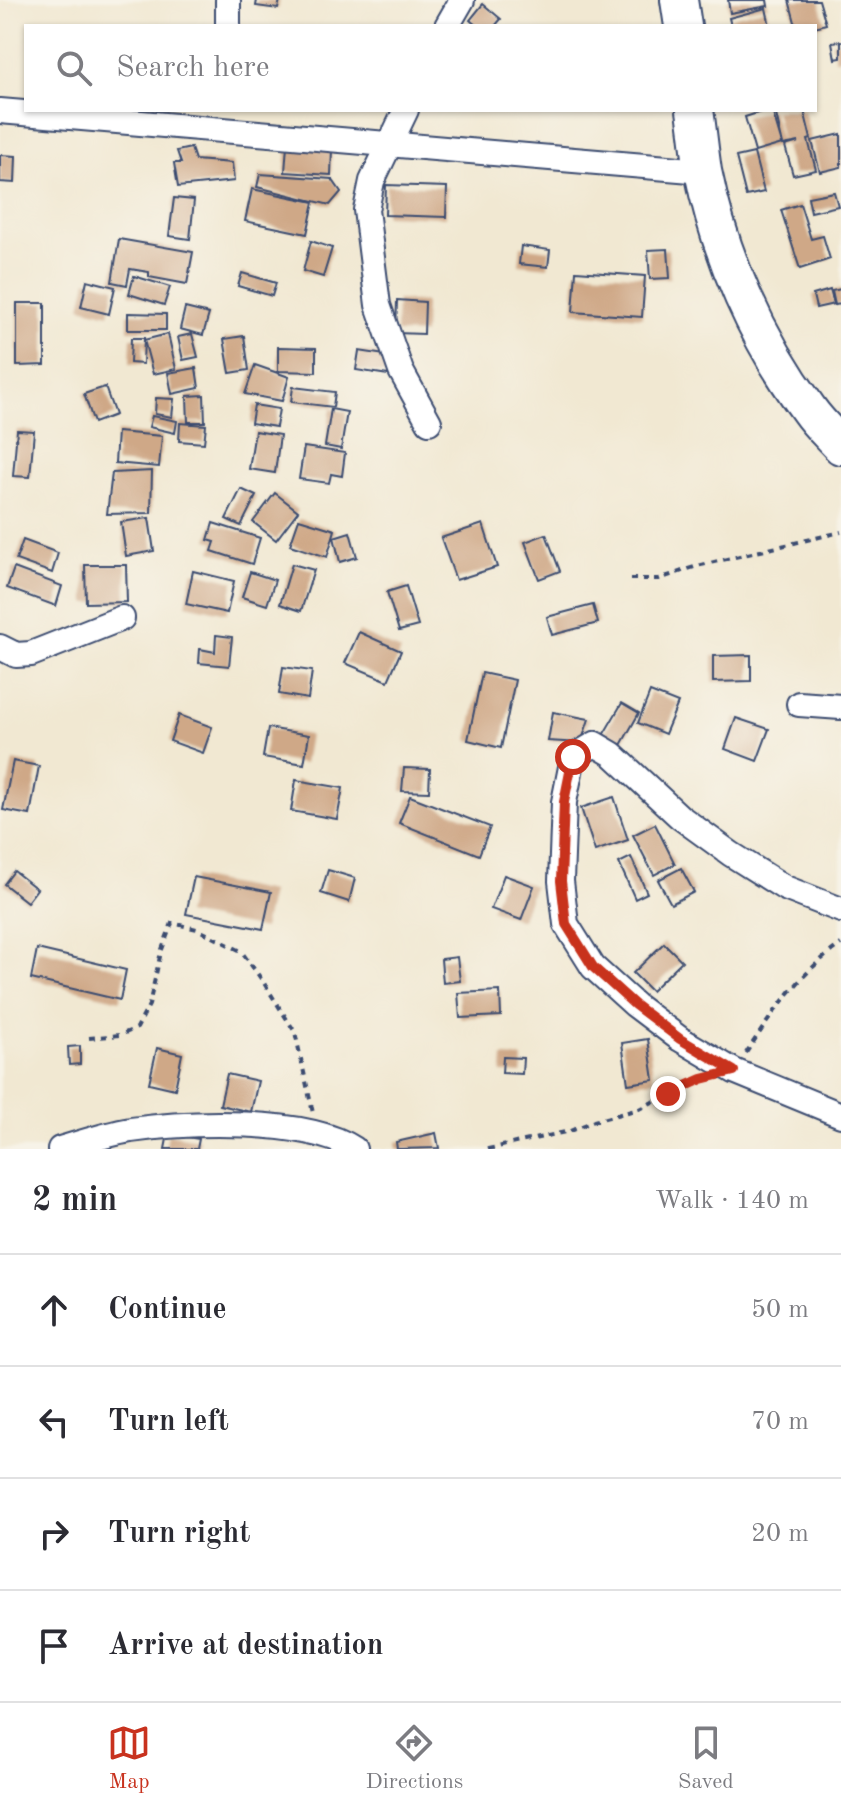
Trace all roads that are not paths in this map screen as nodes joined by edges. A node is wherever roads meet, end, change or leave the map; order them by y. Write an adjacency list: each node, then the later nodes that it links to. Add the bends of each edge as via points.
1 (228, 0): 4 (street)
2 (462, 0): 5 (street)
3 (679, 0): 6 (main road)
4 (228, 24)
5 (448, 24)
6 (683, 24)
7 (0, 111): 8 (street)
8 (24, 112)
9 (25, 112): 12 (street)
10 (405, 112): 13 (street)
11 (695, 112): 14 (main road)
12 (227, 120): 13 (street)
13 (391, 143): 14 (street); 15 (street, via 372,181 366,210 378,305 401,371)
14 (703, 171): 16 (main road, via 739,288 767,346 809,411)
15 (429, 422)
16 (841, 446)
17 (122, 618): 18 (street, via 31,654 16,655)
18 (0, 647)
19 (799, 704): 20 (street)
20 (841, 707)
21 (841, 910): 22 (street, via 785,888 731,854 595,744 573,757 564,802 561,881 566,924 593,967 680,1039 734,1071)
22 (841, 1115)
23 (60, 1149): 24 (street, via 148,1128 239,1123 318,1133)
24 (354, 1149)

